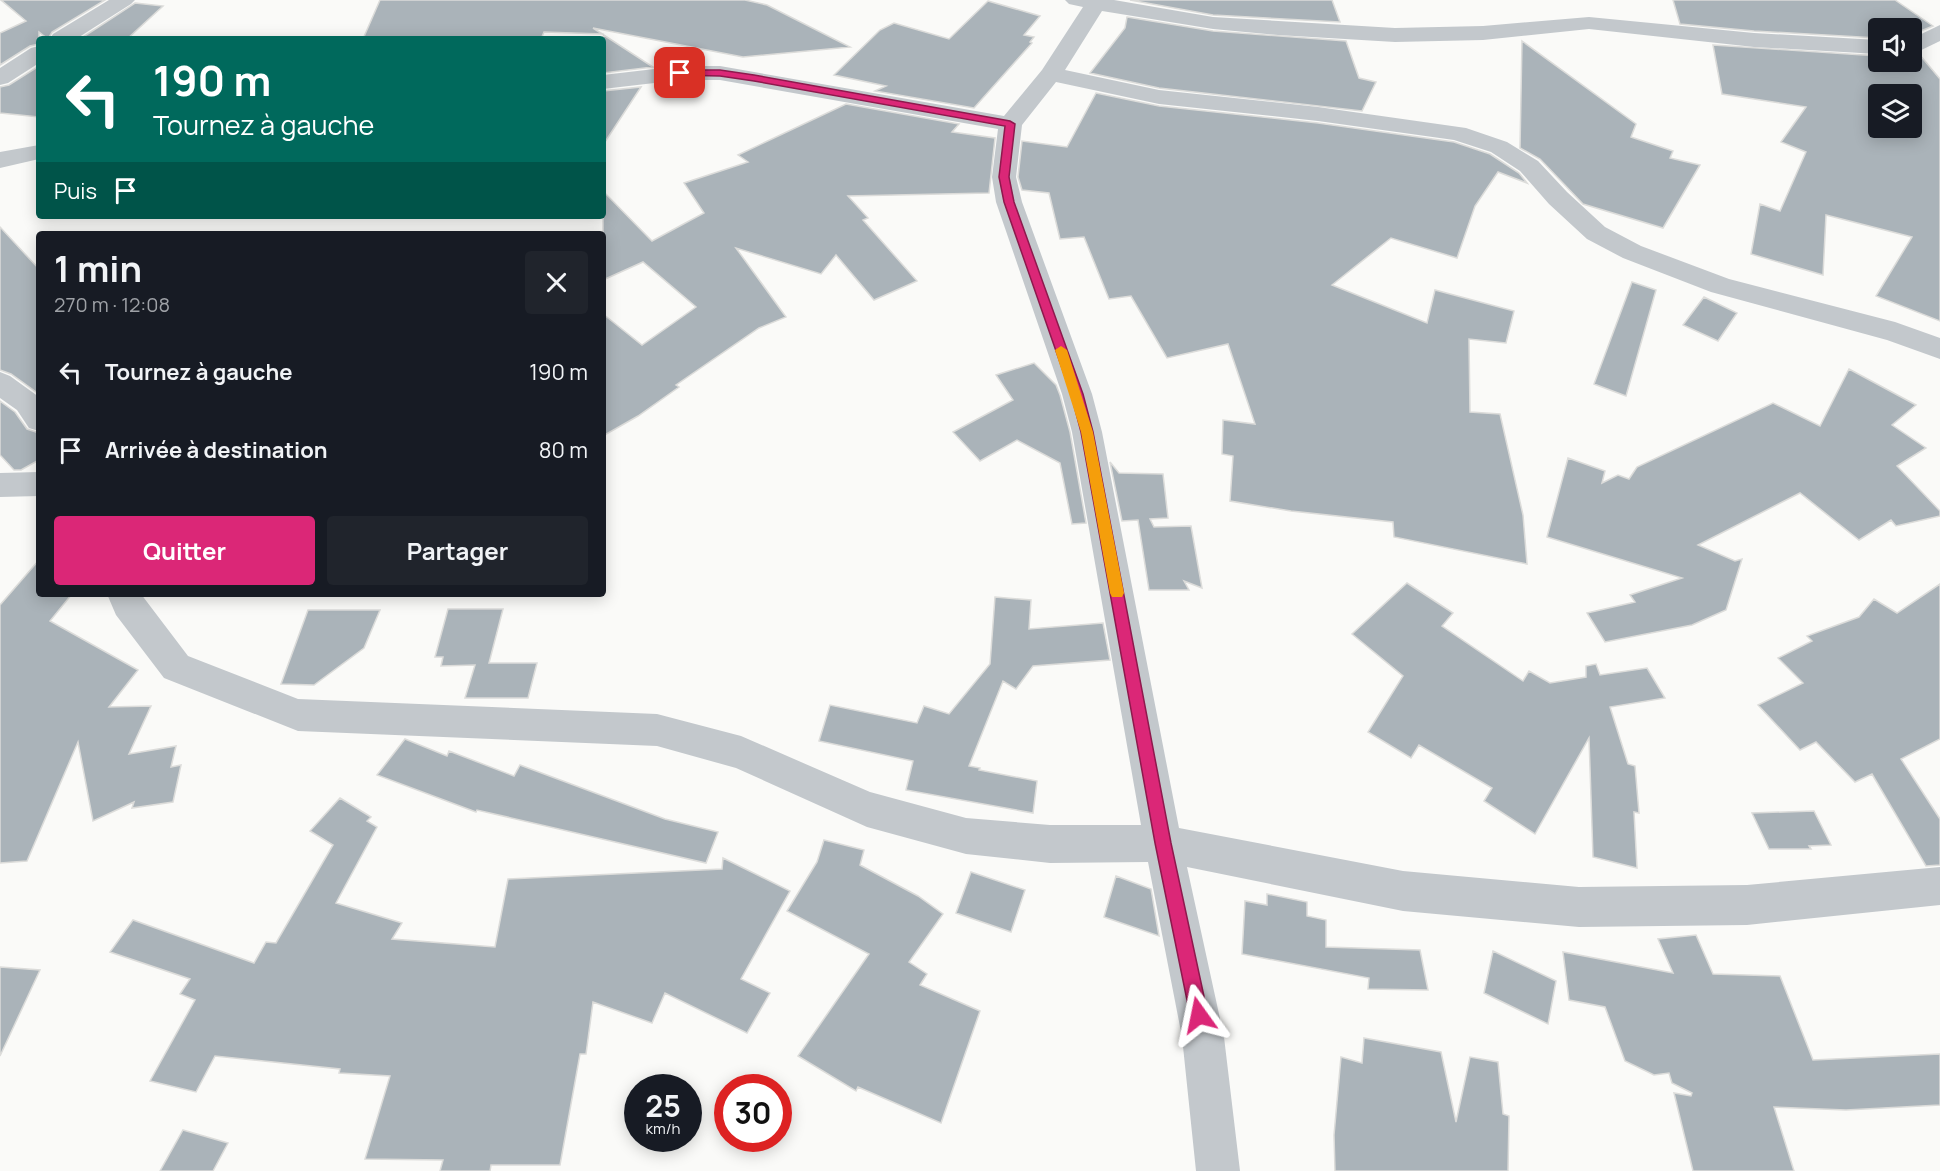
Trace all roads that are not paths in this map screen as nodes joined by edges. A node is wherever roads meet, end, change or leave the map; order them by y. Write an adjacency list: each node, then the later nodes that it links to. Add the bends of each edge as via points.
1 (124, 0): 6 (street)
2 (1580, 0): 4 (street)
3 (1090, 2): 4 (street, via 1267,28 1395,35 1483,33); 12 (street)
4 (1589, 23): 8 (street, via 1755,40)
5 (1940, 32): 7 (street)
6 (66, 36)
7 (1922, 43)
8 (1868, 46)
9 (1922, 52): 11 (street)
10 (36, 55): 13 (street)
11 (1940, 56)
12 (1051, 74): 15 (street); 18 (street, via 1160,97 1458,133 1499,147 1529,166 1596,233 1632,252 1721,286 1895,332)
13 (0, 78)
14 (606, 82): 15 (street, via 680,73 720,73)
15 (1010, 124): 24 (street, via 1004,177 1009,202 1087,432)
16 (36, 153): 17 (street)
17 (2, 165)
18 (1940, 349)
19 (0, 383): 20 (street, via 27,402)
20 (36, 416)
21 (36, 484): 22 (street)
22 (0, 485)
23 (125, 597): 24 (street, via 176,667 298,715 657,730 741,753 867,809 966,836 1050,844)
24 (1163, 843): 25 (street, via 1403,891 1579,907 1748,905); 26 (street, via 1203,1037)
25 (1940, 886)
26 (1218, 1171)

